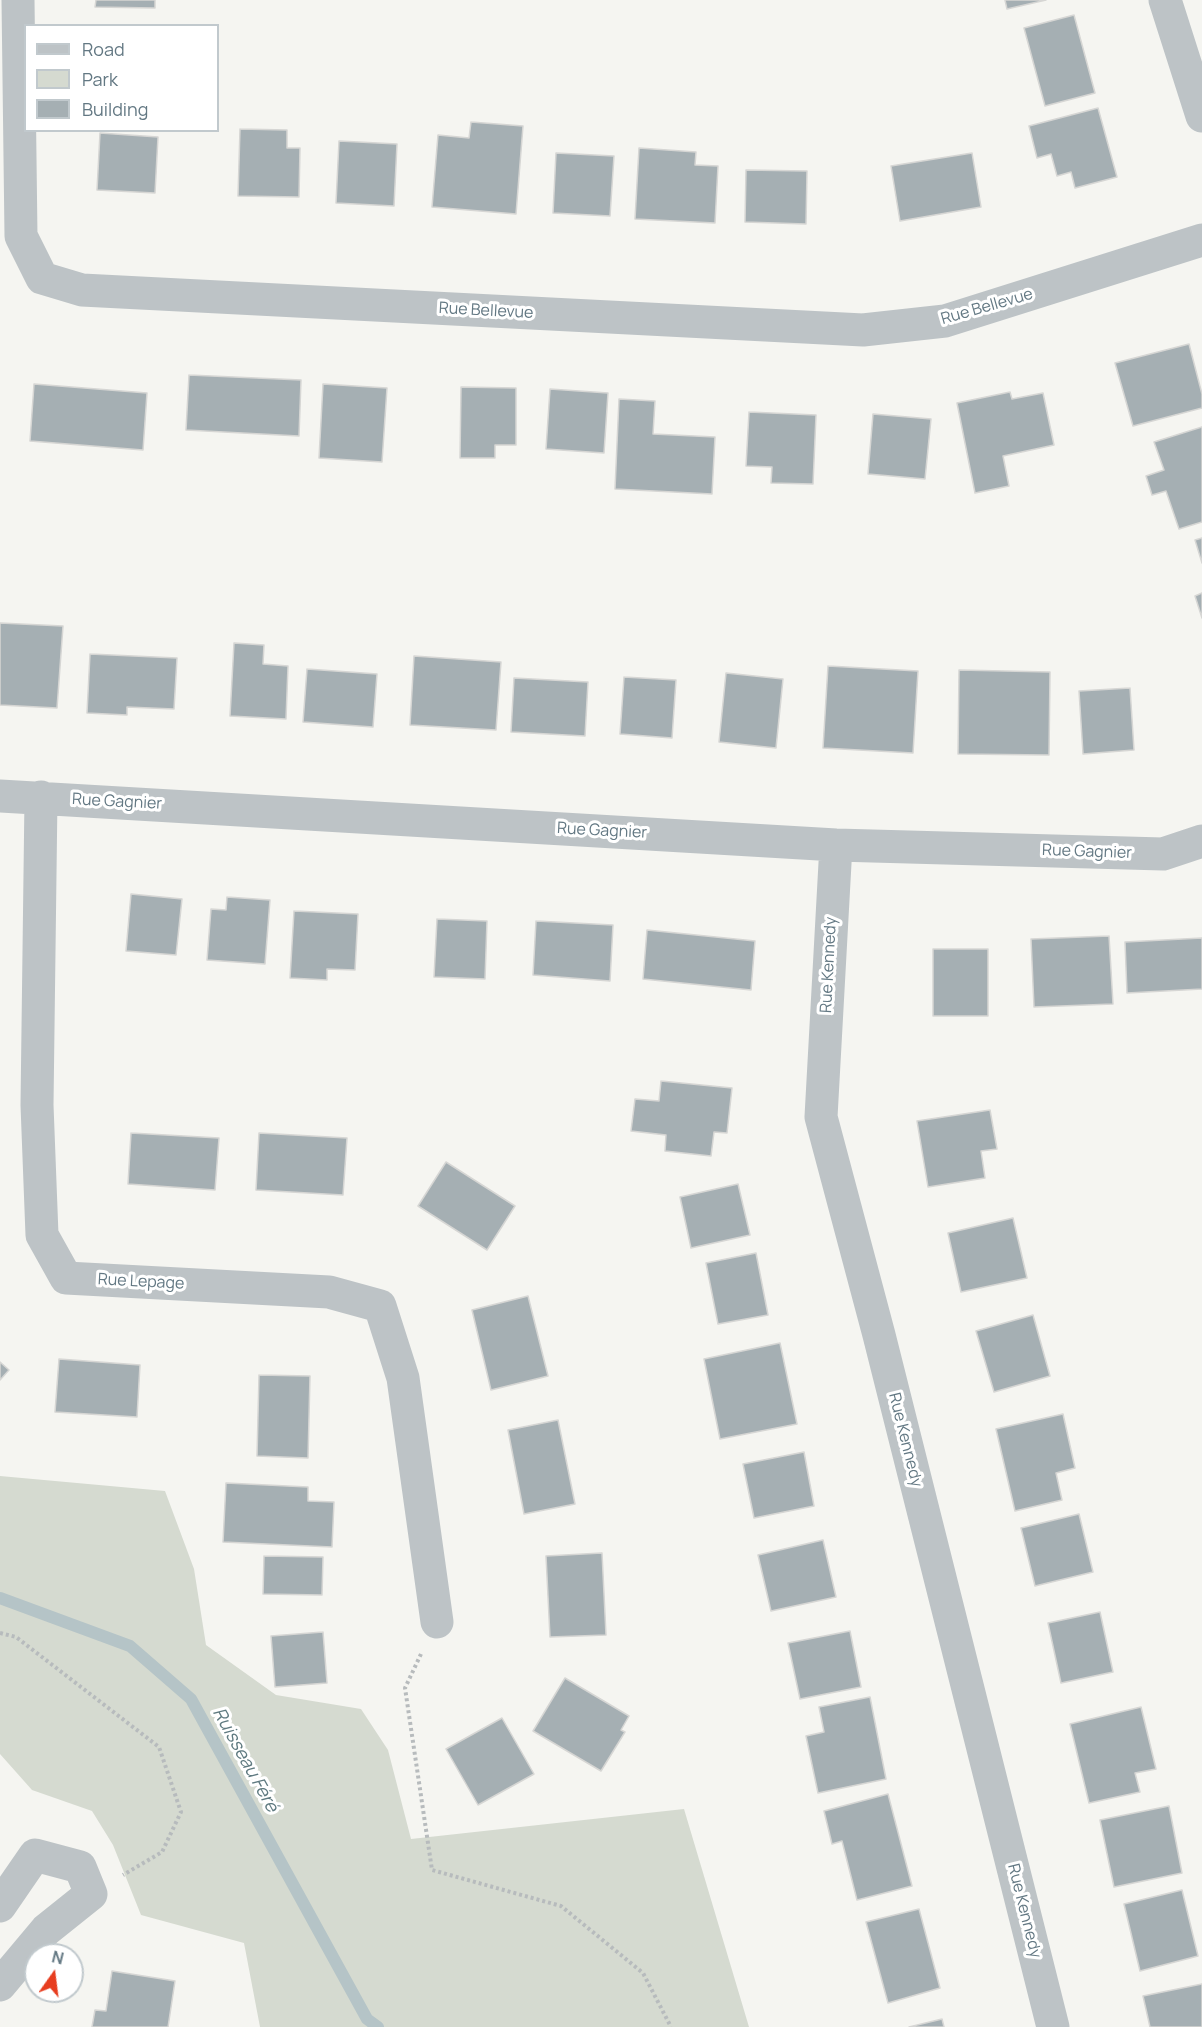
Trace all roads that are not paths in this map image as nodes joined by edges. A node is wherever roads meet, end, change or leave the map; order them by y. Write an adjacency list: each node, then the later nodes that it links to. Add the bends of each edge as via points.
1 (18, 0): 4 (street, Rue Bellevue, via 21,236 42,278 82,290 862,330 945,321)
2 (1165, 0): 3 (street)
3 (1202, 116)
4 (1202, 240)
5 (0, 796): 6 (street, Rue Gagnier)
6 (40, 797): 8 (street, Rue Gagnier); 9 (street, Rue Lepage, via 38,1105 42,1235 66,1278 329,1292 380,1306 403,1378)
7 (1202, 842): 8 (street, Rue Gagnier, via 1163,854)
8 (836, 845): 12 (street, Rue Kennedy, via 821,1117)
9 (437, 1622)
10 (0, 1906): 11 (street, via 35,1855 80,1867 91,1894 46,1930)
11 (0, 1985)
12 (1053, 2027)

